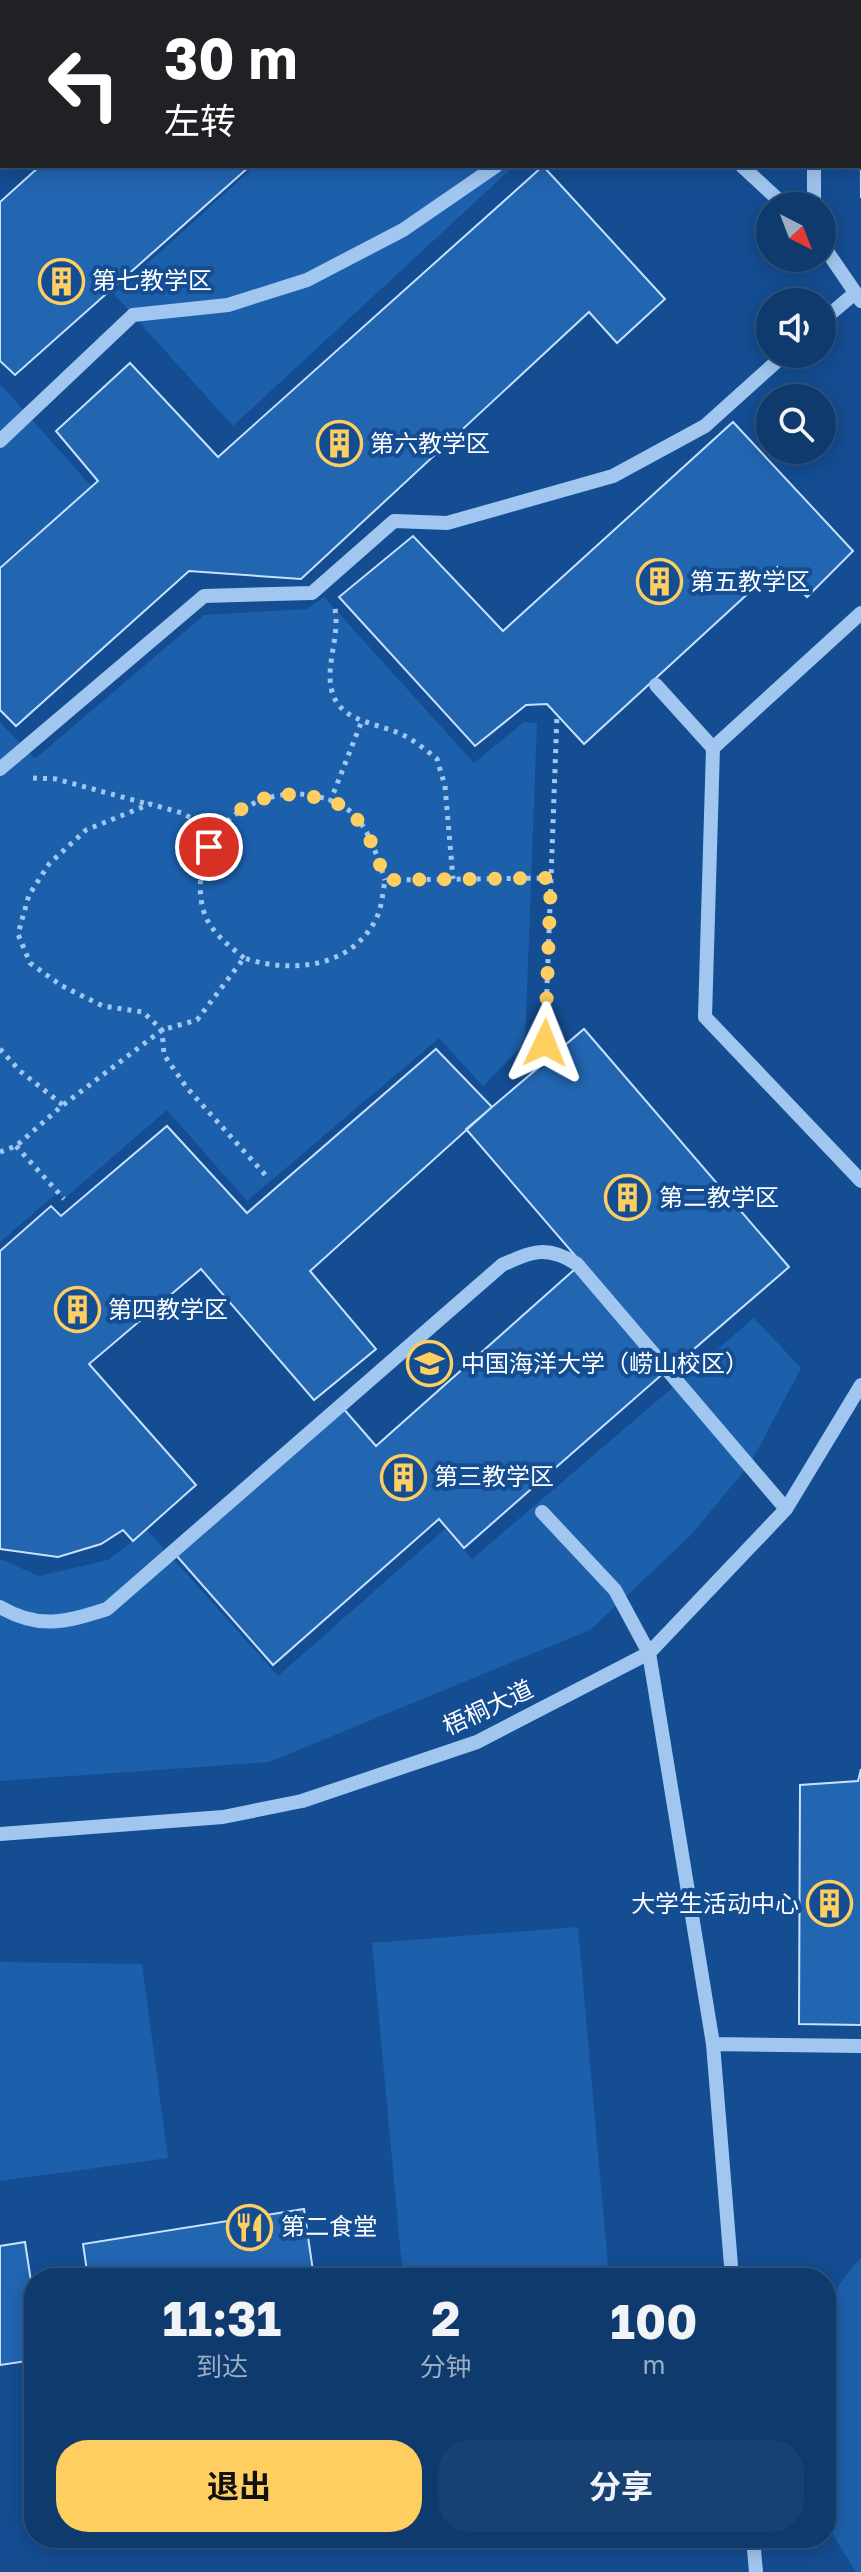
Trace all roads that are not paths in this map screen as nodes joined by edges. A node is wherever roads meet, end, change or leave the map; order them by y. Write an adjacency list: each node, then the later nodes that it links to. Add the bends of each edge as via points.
1 (493, 168): 10 (lane, via 403,230 307,280 228,305 133,315)
2 (744, 168): 4 (lane)
3 (814, 168): 5 (lane)
4 (770, 192)
5 (814, 192)
6 (836, 265): 7 (lane)
7 (858, 297): 8 (lane)
8 (836, 312)
9 (769, 368): 14 (lane, via 705,426 613,476 447,523 394,521 312,593 204,596)
10 (0, 441)
11 (861, 613): 13 (lane)
12 (656, 685): 13 (lane)
13 (713, 748): 15 (lane, via 705,1017)
14 (0, 769)
15 (861, 1181)
16 (861, 1385): 17 (lane, 梧桐大道)
17 (786, 1509): 19 (lane, via 577,1264 555,1250 526,1254 502,1265 107,1609 72,1620 23,1621); 20 (lane, 梧桐大道)
18 (542, 1512): 20 (lane, via 615,1590)
19 (0, 1607)
20 (649, 1653): 21 (lane, 梧桐大道, via 477,1742 302,1801 223,1817); 22 (lane)
21 (0, 1834)
22 (713, 2044): 23 (lane); 24 (lane)
23 (861, 2046)
24 (731, 2268)
25 (754, 2548): 26 (lane)
26 (756, 2572)

